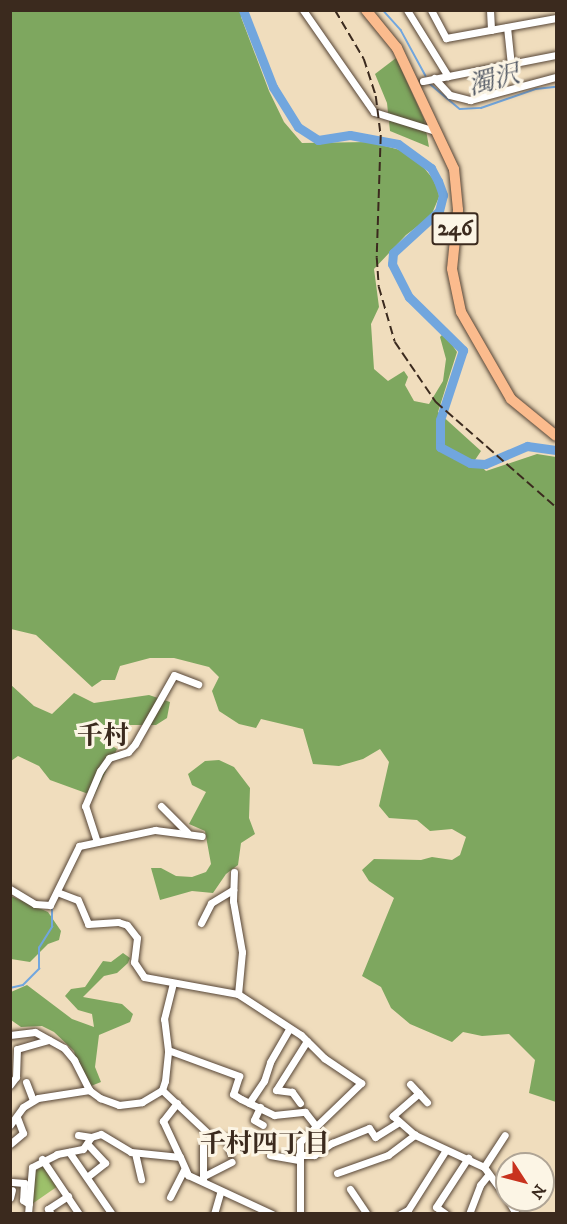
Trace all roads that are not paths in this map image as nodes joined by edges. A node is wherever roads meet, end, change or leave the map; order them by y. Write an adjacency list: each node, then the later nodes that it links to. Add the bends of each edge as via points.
1 (303, 10): 15 (street, via 374,112)
2 (366, 10): 15 (highway, 246, via 397,48)
3 (407, 10): 13 (street)
4 (431, 10): 10 (street, via 446,38)
5 (490, 10): 10 (street)
6 (543, 10): 8 (street)
7 (556, 18): 8 (street)
8 (544, 19): 9 (street)
9 (507, 27): 10 (street); 12 (street)
10 (491, 30)
11 (556, 55): 12 (street)
12 (511, 63): 13 (street)
13 (448, 76): 14 (street, via 429,79 450,95 470,100)
14 (556, 77)
15 (435, 130): 16 (highway, 246, via 454,169 458,190 452,269 458,304 511,399)
16 (556, 436)
17 (198, 684): 21 (street, via 174,675 135,744 128,752 109,758 100,771 85,806)
18 (161, 806): 19 (street)
19 (187, 832): 20 (street); 21 (street, via 155,830)
20 (202, 836)
21 (97, 842): 25 (street, via 75,850)
22 (234, 872): 24 (street)
23 (10, 889): 25 (street, via 44,906 52,904)
24 (233, 890): 26 (street, via 211,903); 28 (street, via 242,952)
25 (57, 892): 27 (street, via 78,900 88,924 127,925 137,938 137,972 148,979)
26 (201, 923)
27 (173, 983): 28 (street); 33 (street, via 165,1019)
28 (238, 994): 29 (street)
29 (290, 1028): 32 (street); 43 (street)
30 (10, 1035): 31 (street, via 36,1032)
31 (49, 1040): 36 (street, via 15,1050 16,1077); 37 (street, via 70,1054)
32 (307, 1041): 44 (street, via 276,1090 292,1092); 49 (street, via 362,1085)
33 (168, 1050): 38 (street); 43 (street, via 239,1076 233,1094)
34 (26, 1082): 40 (street)
35 (410, 1084): 39 (street)
36 (10, 1085)
37 (89, 1090): 38 (street, via 119,1105 142,1102); 40 (street)
38 (162, 1090): 42 (street)
39 (419, 1093): 41 (street); 47 (street, via 393,1116)
40 (33, 1100): 46 (street)
41 (427, 1102)
42 (177, 1103): 55 (street, via 210,1135); 65 (street, via 163,1121)
43 (249, 1103): 45 (street)
44 (300, 1104)
45 (260, 1107): 49 (street, via 274,1115 304,1112); 50 (street, via 254,1120)
46 (17, 1118): 48 (street); 57 (street, via 23,1133)
47 (399, 1122): 51 (street); 68 (street, via 375,1137 369,1128 314,1155)
48 (10, 1125)
49 (315, 1125): 68 (street, via 302,1138)
50 (260, 1126)
51 (415, 1135): 60 (street); 74 (street, via 381,1158)
52 (505, 1135): 72 (street)
53 (78, 1136): 54 (street)
54 (91, 1137): 58 (street); 62 (street, via 102,1134)
55 (228, 1138): 56 (street); 63 (street)
56 (238, 1142)
57 (10, 1144)
58 (87, 1144): 61 (street); 76 (street, via 105,1163)
59 (203, 1145): 66 (street)
60 (446, 1150): 69 (street); 94 (street, via 408,1210)
61 (69, 1152): 70 (street); 76 (street)
62 (135, 1153): 65 (street); 78 (street)
63 (230, 1153)
64 (270, 1155): 68 (street)
65 (180, 1157): 73 (street)
66 (203, 1157): 67 (street); 77 (street)
67 (212, 1157)
68 (299, 1157): 92 (street)
69 (468, 1158): 72 (street); 95 (street, via 436,1206)
70 (42, 1160): 82 (street); 85 (street, via 30,1171)
71 (232, 1162): 77 (street)
72 (484, 1167): 75 (street)
73 (184, 1170): 77 (street); 83 (street)
74 (337, 1173)
75 (489, 1174): 79 (street); 96 (street, via 480,1185)
76 (87, 1177): 86 (street)
77 (204, 1178): 81 (street)
78 (141, 1179)
79 (495, 1183)
80 (350, 1189): 93 (street)
81 (220, 1193): 90 (street); 91 (street)
82 (68, 1196): 88 (street, via 48,1209); 89 (street)
83 (170, 1197)
84 (10, 1198): 85 (street, via 12,1186 24,1183 23,1200)
85 (28, 1204): 87 (street)
86 (109, 1212)
87 (28, 1214)
88 (51, 1214)
89 (80, 1214)
90 (214, 1214)
91 (272, 1214)
92 (300, 1214)
93 (367, 1214)
94 (400, 1214)
95 (446, 1214)
96 (469, 1214)

